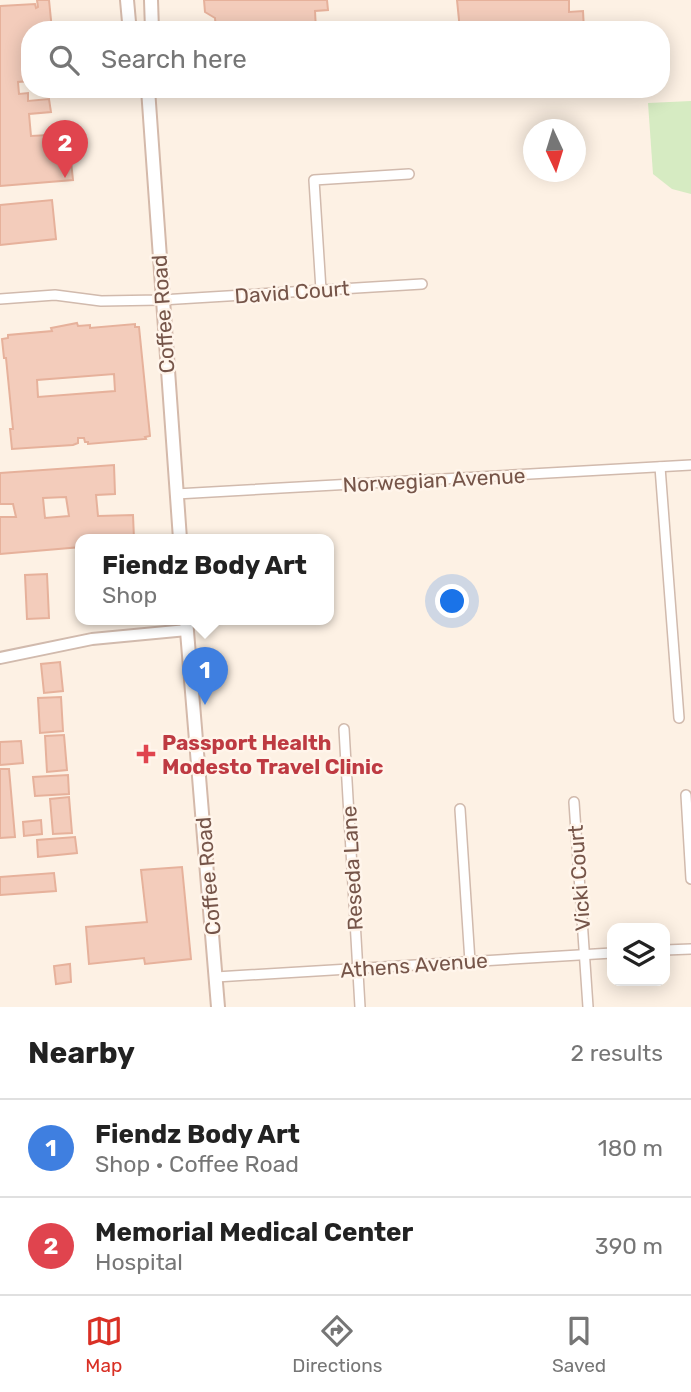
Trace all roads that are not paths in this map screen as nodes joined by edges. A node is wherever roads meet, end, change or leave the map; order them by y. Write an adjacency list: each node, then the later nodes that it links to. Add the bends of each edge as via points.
1 (127, 0): 3 (main road)
2 (152, 0): 4 (main road)
3 (130, 21)
4 (152, 21)
5 (149, 98): 10 (main road, Coffee Road)
6 (409, 174): 8 (street, via 314,180)
7 (422, 284): 8 (street, David Court)
8 (321, 290): 10 (street, David Court)
9 (0, 299): 10 (street, David Court, via 55,295 101,301)
10 (161, 300): 13 (main road, Coffee Road)
11 (691, 465): 12 (street, Norwegian Avenue)
12 (660, 467): 13 (street, Norwegian Avenue); 17 (street)
13 (176, 494): 14 (main road, Coffee Road)
14 (180, 534)
15 (187, 625): 16 (street); 29 (main road, Coffee Road)
16 (0, 658)
17 (679, 718)
18 (344, 729): 28 (street, Reseda Lane)
19 (686, 795): 22 (street)
20 (574, 802): 26 (street, Vicki Court)
21 (460, 809): 27 (street)
22 (691, 879)
23 (691, 949): 24 (street)
24 (670, 950)
25 (607, 953): 26 (street, Athens Avenue)
26 (584, 955): 27 (street, Athens Avenue); 32 (street, Vicki Court)
27 (470, 962): 28 (street, Athens Avenue)
28 (358, 968): 29 (street, Athens Avenue); 31 (street, Reseda Lane)
29 (216, 977): 30 (main road, Coffee Road)
30 (218, 1007)
31 (360, 1007)
32 (588, 1007)

